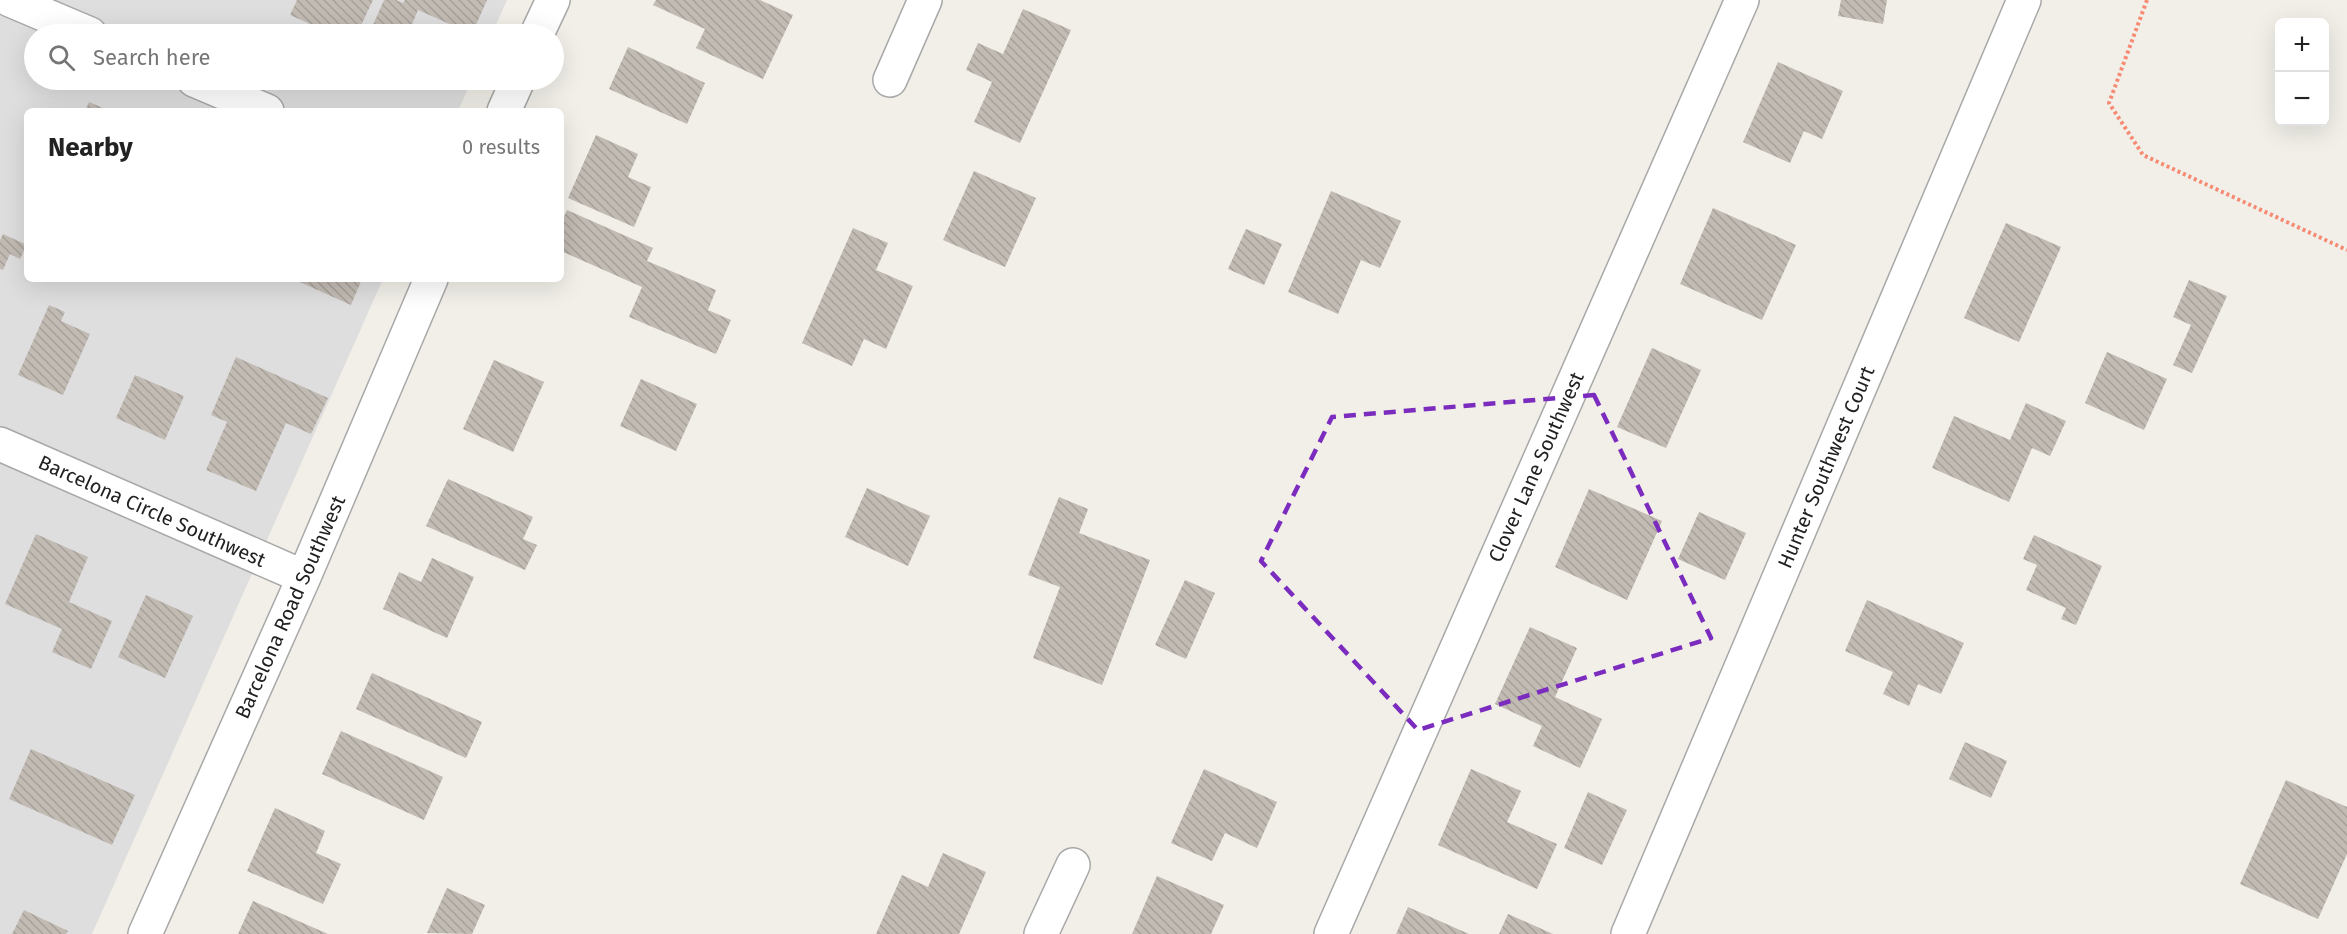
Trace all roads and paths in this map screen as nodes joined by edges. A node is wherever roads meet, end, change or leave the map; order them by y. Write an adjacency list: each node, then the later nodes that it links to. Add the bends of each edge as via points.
1 (10, 0): 7 (street)
2 (553, 0): 8 (street)
3 (925, 0): 9 (street)
4 (1742, 0): 21 (street, Clover Lane Southwest)
5 (2025, 0): 22 (street, Hunter Southwest Court)
6 (2147, 0): 14 (path, via 2109,103 2143,154)
7 (66, 24)
8 (542, 24)
9 (890, 80)
10 (218, 90): 12 (street)
11 (513, 90): 13 (street)
12 (260, 108)
13 (505, 108)
14 (2347, 250)
15 (430, 282): 17 (street, Barcelona Road Southwest)
16 (0, 444): 17 (street, Barcelona Circle Southwest)
17 (304, 577): 19 (street, Barcelona Road Southwest)
18 (1073, 865): 20 (street)
19 (145, 934)
20 (1041, 934)
21 (1331, 934)
22 (1628, 934)

